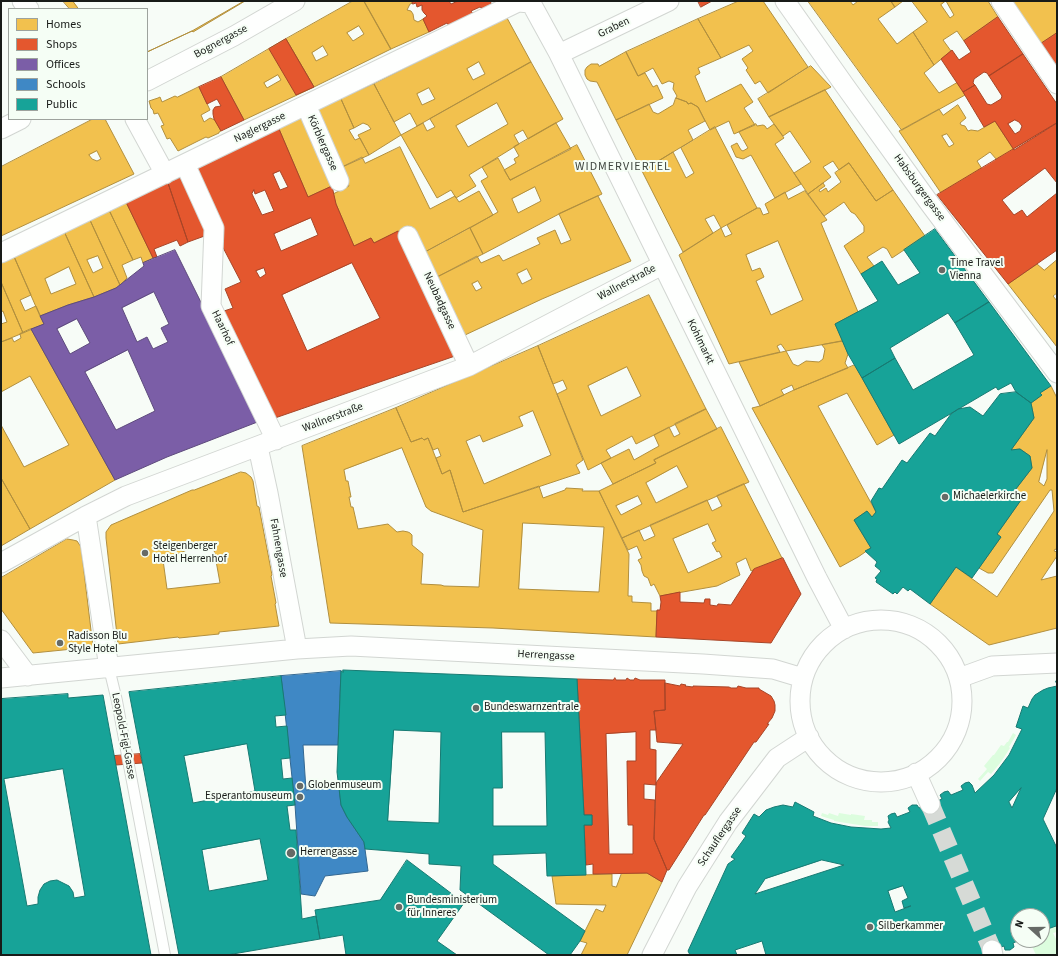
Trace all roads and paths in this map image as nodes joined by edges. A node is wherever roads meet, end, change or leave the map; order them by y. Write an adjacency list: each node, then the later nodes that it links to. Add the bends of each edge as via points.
1 (294, 1): 7 (street, Bognergasse, via 234,36)
2 (669, 1): 6 (street, Graben)
3 (786, 1): 20 (street, Habsburgergasse, via 925,198)
4 (1001, 1): 8 (street)
5 (517, 2): 6 (street, Kohlmarkt, via 531,3); 9 (street, Naglergasse)
6 (559, 54): 18 (street, Kohlmarkt)
7 (148, 80)
8 (1057, 84)
9 (306, 105): 13 (street, Naglergasse); 15 (street, Körblergasse)
10 (19, 120): 12 (street)
11 (136, 120): 14 (street)
12 (1, 129)
13 (185, 164): 14 (street, Naglergasse); 21 (street, Haarhof, via 214,228 211,306)
14 (165, 174): 17 (street, Naglergasse)
15 (339, 181)
16 (408, 236): 19 (street, Neubadgasse)
17 (1, 253)
18 (662, 265): 19 (street, Wallnerstraße); 25 (street, Kohlmarkt)
19 (469, 366): 21 (street, Wallnerstraße)
20 (1057, 373)
21 (276, 440): 22 (street, Wallnerstraße)
22 (258, 447): 23 (street, Wallnerstraße, via 126,496); 27 (street, Fahnengasse)
23 (86, 516): 24 (street, Wallnerstraße); 29 (street, Leopold-Figl-Gasse)
24 (1, 563)
25 (844, 629): 32 (street, via 827,640 815,655); 33 (street, via 873,620 889,620 921,630 935,640 947,654)
26 (1, 640): 30 (street)
27 (297, 649): 29 (street, Herrengasse); 32 (street, Herrengasse, via 352,646 703,664 773,669)
28 (1057, 663): 33 (street, via 992,666)
29 (109, 668): 30 (street, Herrengasse); 37 (lane, Leopold-Figl-Gasse)
30 (28, 676): 31 (street, Herrengasse)
31 (1, 678)
32 (803, 678): 34 (street, via 801,710)
33 (959, 678): 35 (street, via 962,706 952,740 928,766)
34 (808, 737): 35 (street, via 824,758 838,769 857,778 876,781 897,780); 38 (street, Schauflergasse, via 777,758 728,822 687,887)
35 (916, 773): 36 (street)
36 (930, 804)
37 (165, 955)
38 (652, 955)

